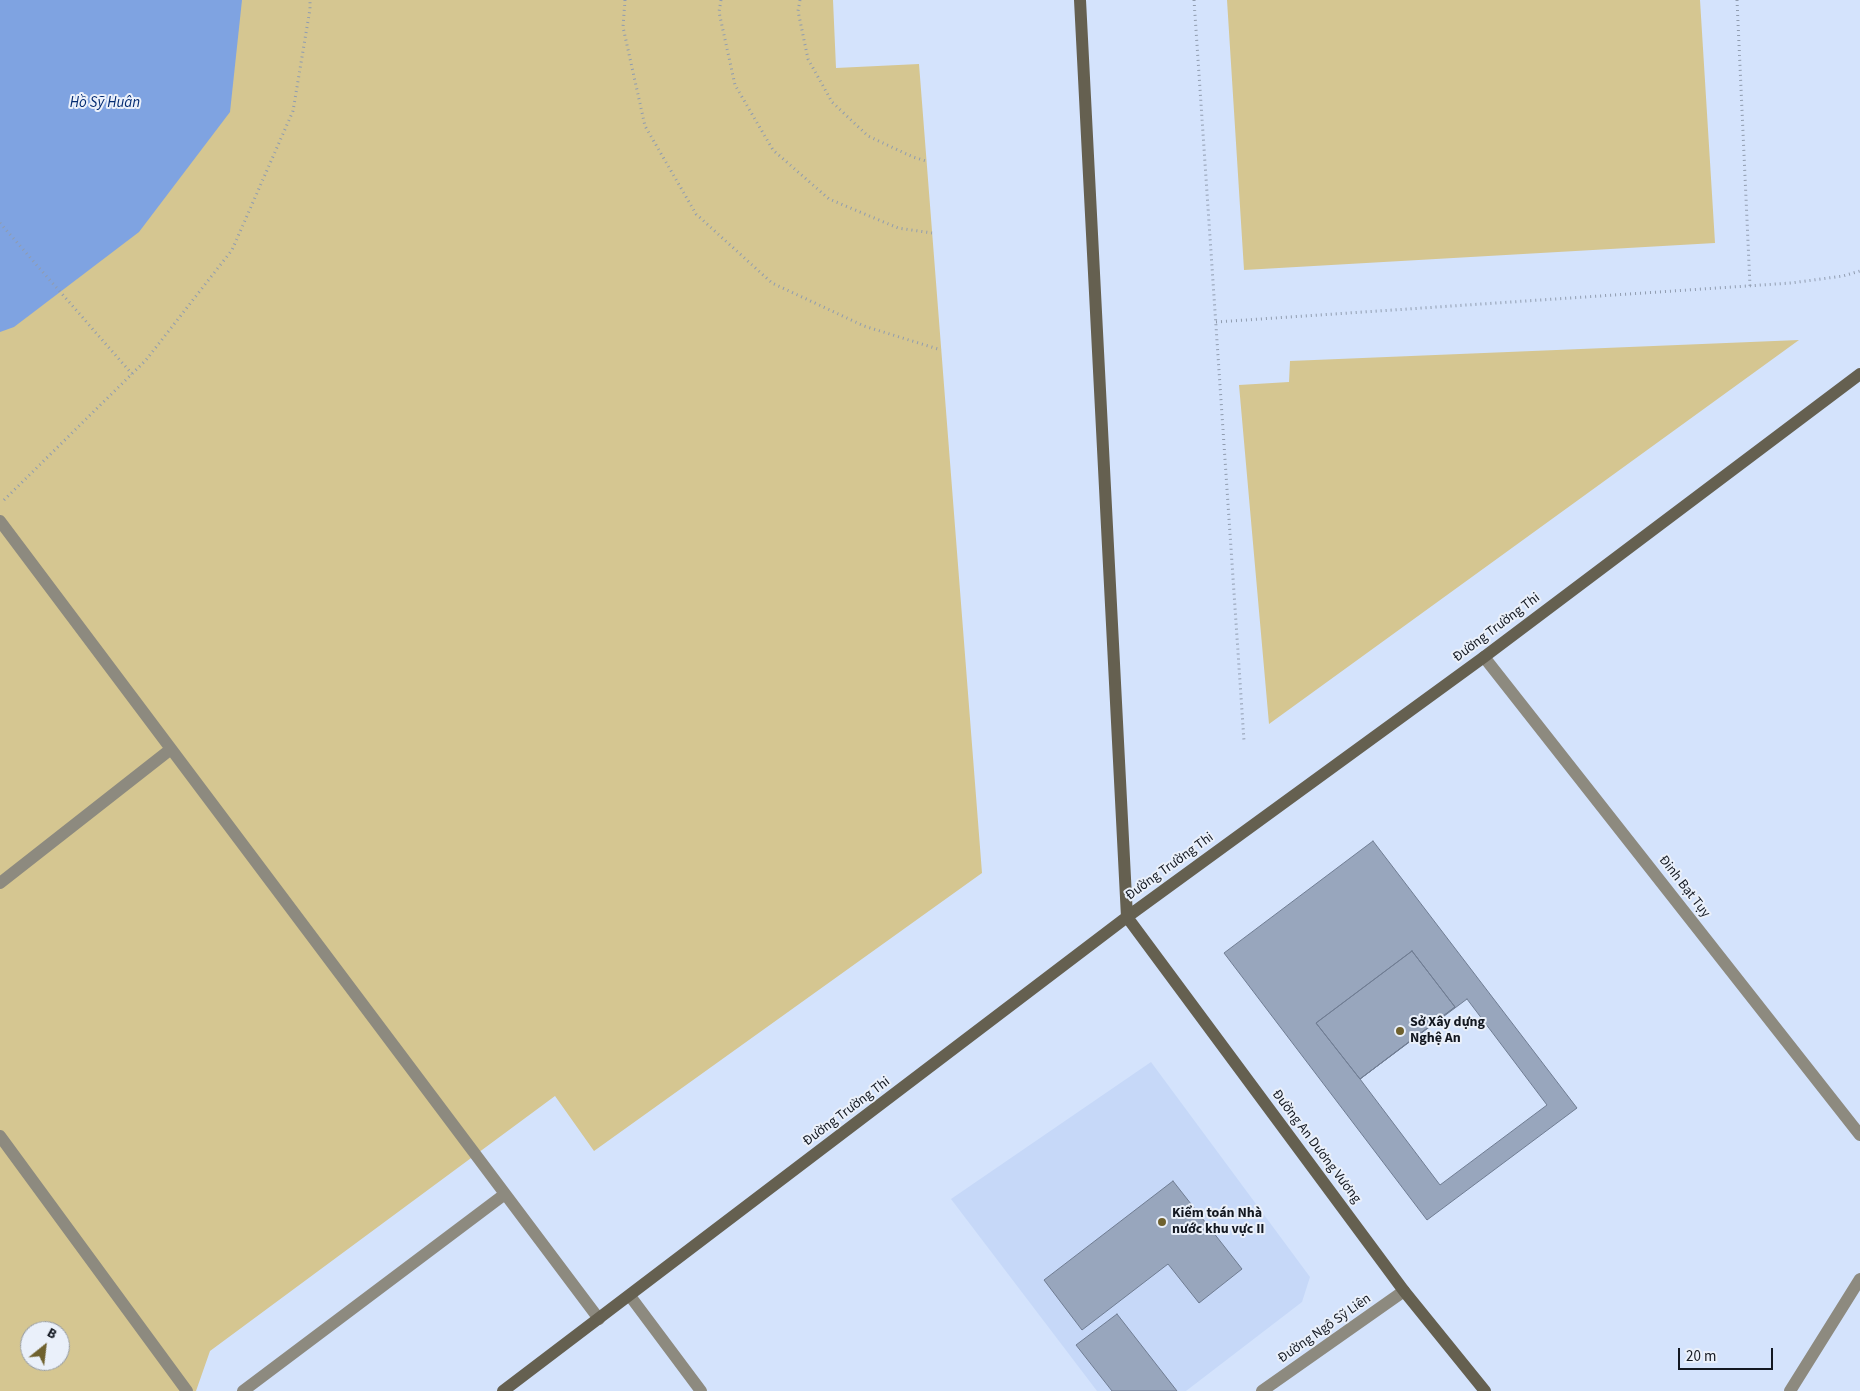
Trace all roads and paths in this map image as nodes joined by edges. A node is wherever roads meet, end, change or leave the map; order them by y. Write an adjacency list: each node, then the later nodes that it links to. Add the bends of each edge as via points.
1 (310, 0): 15 (path, via 293,111 232,250)
2 (626, 0): 14 (path, via 623,27 645,126 696,214 772,283 864,326)
3 (721, 0): 10 (path, via 720,12 735,85 773,150 829,199 898,228)
4 (800, 0): 8 (path, via 798,11 808,59 832,102 868,136)
5 (1080, 0): 23 (main road)
6 (1194, 0): 13 (path)
7 (1737, 0): 12 (path)
8 (926, 161)
9 (0, 223): 15 (path)
10 (932, 233)
11 (1860, 270): 12 (path, via 1843,276)
12 (1750, 286): 13 (path)
13 (1216, 322): 20 (path)
14 (941, 350)
15 (132, 374): 17 (path)
16 (1860, 374): 19 (main road, Đường Trường Thi)
17 (0, 504)
18 (0, 521): 21 (street)
19 (1484, 657): 23 (main road, Đường Trường Thi); 24 (street, Đinh Bạt Tụy)
20 (1244, 741)
21 (172, 749): 22 (street); 26 (street)
22 (0, 884)
23 (1127, 917): 28 (main road, Đường An Dương Vương); 29 (main road, Đường Trường Thi)
24 (1860, 1135)
25 (0, 1136): 31 (street)
26 (505, 1194): 30 (street); 32 (street)
27 (1860, 1279): 37 (street)
28 (1404, 1291): 35 (street, Đường Ngô Sỹ Liên); 36 (main road, Đường An Dương Vương)
29 (630, 1296): 30 (main road, Đường Trường Thi); 34 (street)
30 (599, 1319): 33 (main road, Đường Trường Thi)
31 (187, 1391)
32 (243, 1391)
33 (503, 1391)
34 (700, 1391)
35 (1262, 1391)
36 (1485, 1391)
37 (1790, 1391)

